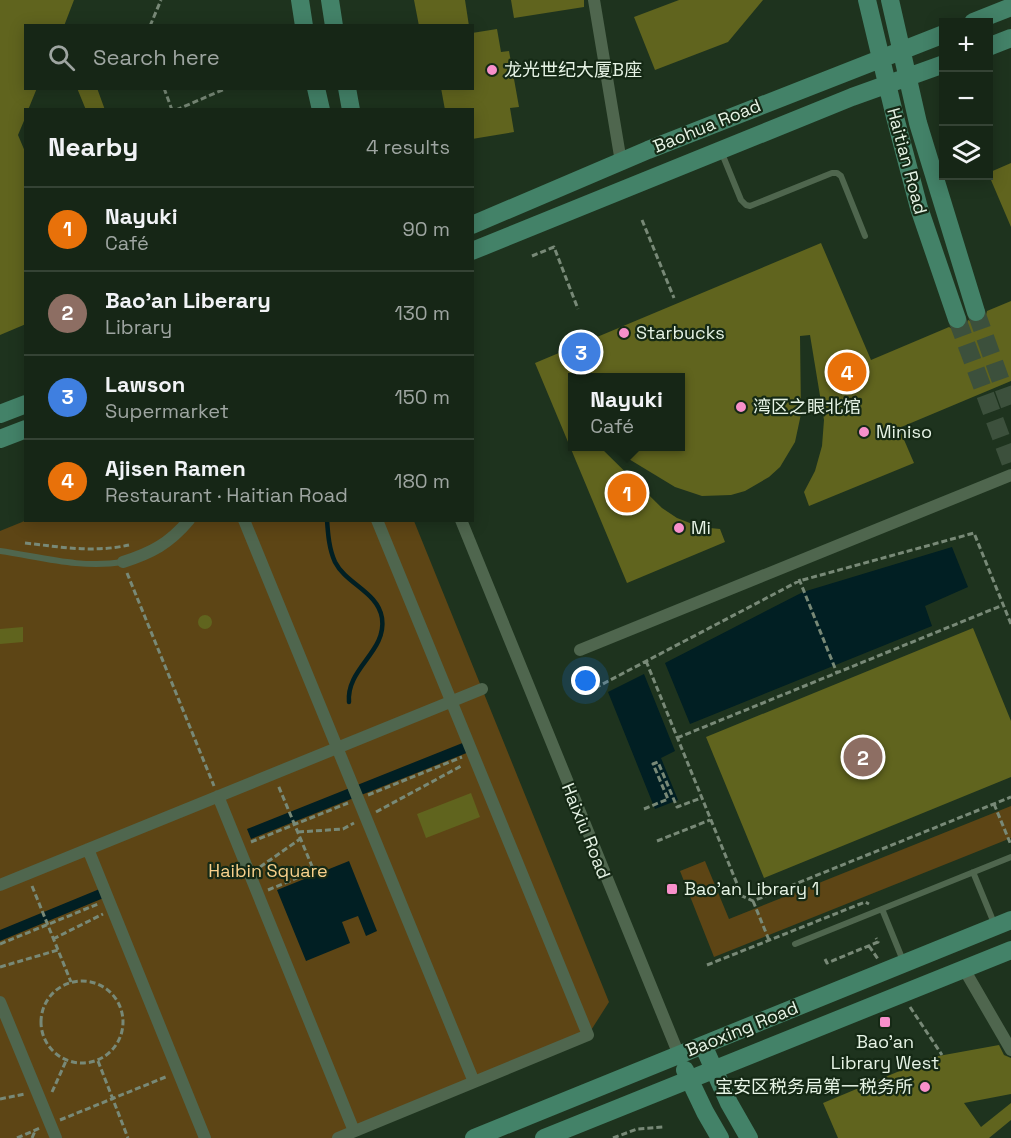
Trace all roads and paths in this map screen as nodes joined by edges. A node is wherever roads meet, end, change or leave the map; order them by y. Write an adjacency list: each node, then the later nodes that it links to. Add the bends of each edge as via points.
1 (161, 0): 7 (path)
2 (594, 0): 25 (street)
3 (867, 0): 12 (main road, Haitian Road)
4 (890, 0): 11 (main road, Haitian Road)
5 (1011, 8): 6 (main road)
6 (984, 18)
7 (151, 24)
8 (939, 36): 11 (main road, Baohua Road)
9 (1011, 38): 10 (main road)
10 (993, 45)
11 (901, 50): 12 (main road, Baohua Road); 14 (main road, Haitian Road)
12 (881, 58): 15 (main road, Haitian Road); 25 (main road, Baohua Road)
13 (939, 66): 14 (main road, Baohua Road)
14 (907, 78): 15 (main road, Baohua Road); 33 (main road, Haitian Road, via 930,168)
15 (888, 85): 24 (main road, Baohua Road); 34 (main road, Haitian Road, via 918,207)
16 (165, 90): 20 (path)
17 (222, 90): 21 (path)
18 (316, 90): 22 (main road)
19 (347, 90): 23 (main road)
20 (173, 108)
21 (182, 108)
22 (321, 108)
23 (351, 108)
24 (721, 150): 28 (lane, via 741,200 750,206 837,173); 29 (main road, Baohua Road)
25 (621, 162): 27 (main road, Baohua Road)
26 (642, 220): 31 (path)
27 (474, 224)
28 (866, 236)
29 (474, 250)
30 (532, 256): 32 (path, via 554,247)
31 (675, 298)
32 (578, 309)
33 (976, 312)
34 (957, 320)
35 (24, 405): 36 (main road)
36 (0, 414)
37 (24, 430): 38 (main road)
38 (0, 439)
39 (1011, 475): 52 (street)
40 (187, 522): 48 (street, via 160,548)
41 (245, 522): 59 (street)
42 (378, 522): 57 (street)
43 (462, 522): 101 (street, Haixiu Road)
44 (25, 543): 46 (path, via 79,550)
45 (131, 544): 46 (path)
46 (116, 548): 48 (path)
47 (0, 551): 48 (lane, via 79,564)
48 (123, 562): 62 (path)
49 (803, 589): 54 (path)
50 (1003, 605): 51 (path); 53 (path, via 974,533 799,581); 54 (path)
51 (1011, 624)
52 (580, 650)
53 (646, 661): 55 (path); 58 (path)
54 (837, 673): 58 (path)
55 (595, 688)
56 (482, 689): 57 (street)
57 (451, 702): 59 (street); 60 (street)
58 (677, 738): 64 (path)
59 (338, 748): 61 (street); 67 (street)
60 (475, 758): 67 (path); 106 (street, via 588,1035)
61 (273, 774): 62 (street); 69 (path)
62 (218, 796): 73 (street); 77 (street)
63 (1011, 797): 65 (path)
64 (701, 798): 66 (path, via 677,807 658,762 653,764 668,799); 68 (path)
65 (994, 804): 72 (path); 80 (path)
66 (644, 809)
67 (366, 817): 69 (path, via 342,829); 106 (street)
68 (710, 820): 71 (path); 80 (path, via 742,896)
69 (298, 832): 70 (path)
70 (300, 838): 77 (path); 79 (path, via 314,871)
71 (657, 842)
72 (1011, 845)
73 (88, 849): 76 (street); 81 (street)
74 (1011, 857): 75 (lane)
75 (973, 872): 82 (lane); 84 (lane)
76 (27, 874): 78 (street); 83 (path)
77 (250, 874): 79 (street)
78 (0, 885)
79 (258, 894): 112 (street)
80 (753, 901): 86 (path)
81 (110, 904): 83 (path); 85 (path); 104 (street)
82 (882, 909): 86 (path, via 865,902); 89 (lane); 93 (lane)
83 (47, 924): 85 (path); 88 (path)
84 (1003, 924): 93 (main road, Baoxing Road)
85 (53, 939): 91 (path)
86 (769, 940): 94 (path)
87 (877, 940): 92 (path)
88 (0, 944)
89 (795, 944)
90 (1011, 950): 96 (main road, Baoxing Road)
91 (58, 952): 95 (path); 97 (path)
92 (826, 961)
93 (904, 963): 99 (main road, Baoxing Road)
94 (707, 965)
95 (0, 967)
96 (964, 969): 100 (street); 103 (main road, Baoxing Road)
97 (71, 982): 102 (path, via 102,986 121,1009 120,1040); 102 (path, via 52,993 45,1003 40,1025 43,1036 56,1055 66,1061)
98 (0, 1002): 107 (street)
99 (703, 1045): 101 (main road, Baoxing Road); 103 (main road)
100 (1011, 1050)
101 (679, 1055): 105 (main road, Haixiu Road); 118 (main road, Baoxing Road)
102 (98, 1061): 109 (path)
103 (714, 1070): 105 (main road, Baoxing Road); 122 (main road)
104 (178, 1072): 109 (path); 116 (street)
105 (690, 1080): 119 (main road, Baoxing Road); 121 (main road, Haixiu Road)
106 (474, 1082): 112 (street)
107 (37, 1091): 108 (path); 110 (street)
108 (0, 1099)
109 (113, 1099): 110 (path); 115 (path)
110 (50, 1124): 113 (path); 114 (street)
111 (663, 1127): 120 (path, via 637,1129)
112 (354, 1131): 117 (street)
113 (17, 1138)
114 (56, 1138)
115 (128, 1138)
116 (205, 1138)
117 (338, 1138)
118 (474, 1138)
119 (544, 1138)
120 (613, 1138)
121 (720, 1138)
122 (749, 1138)

